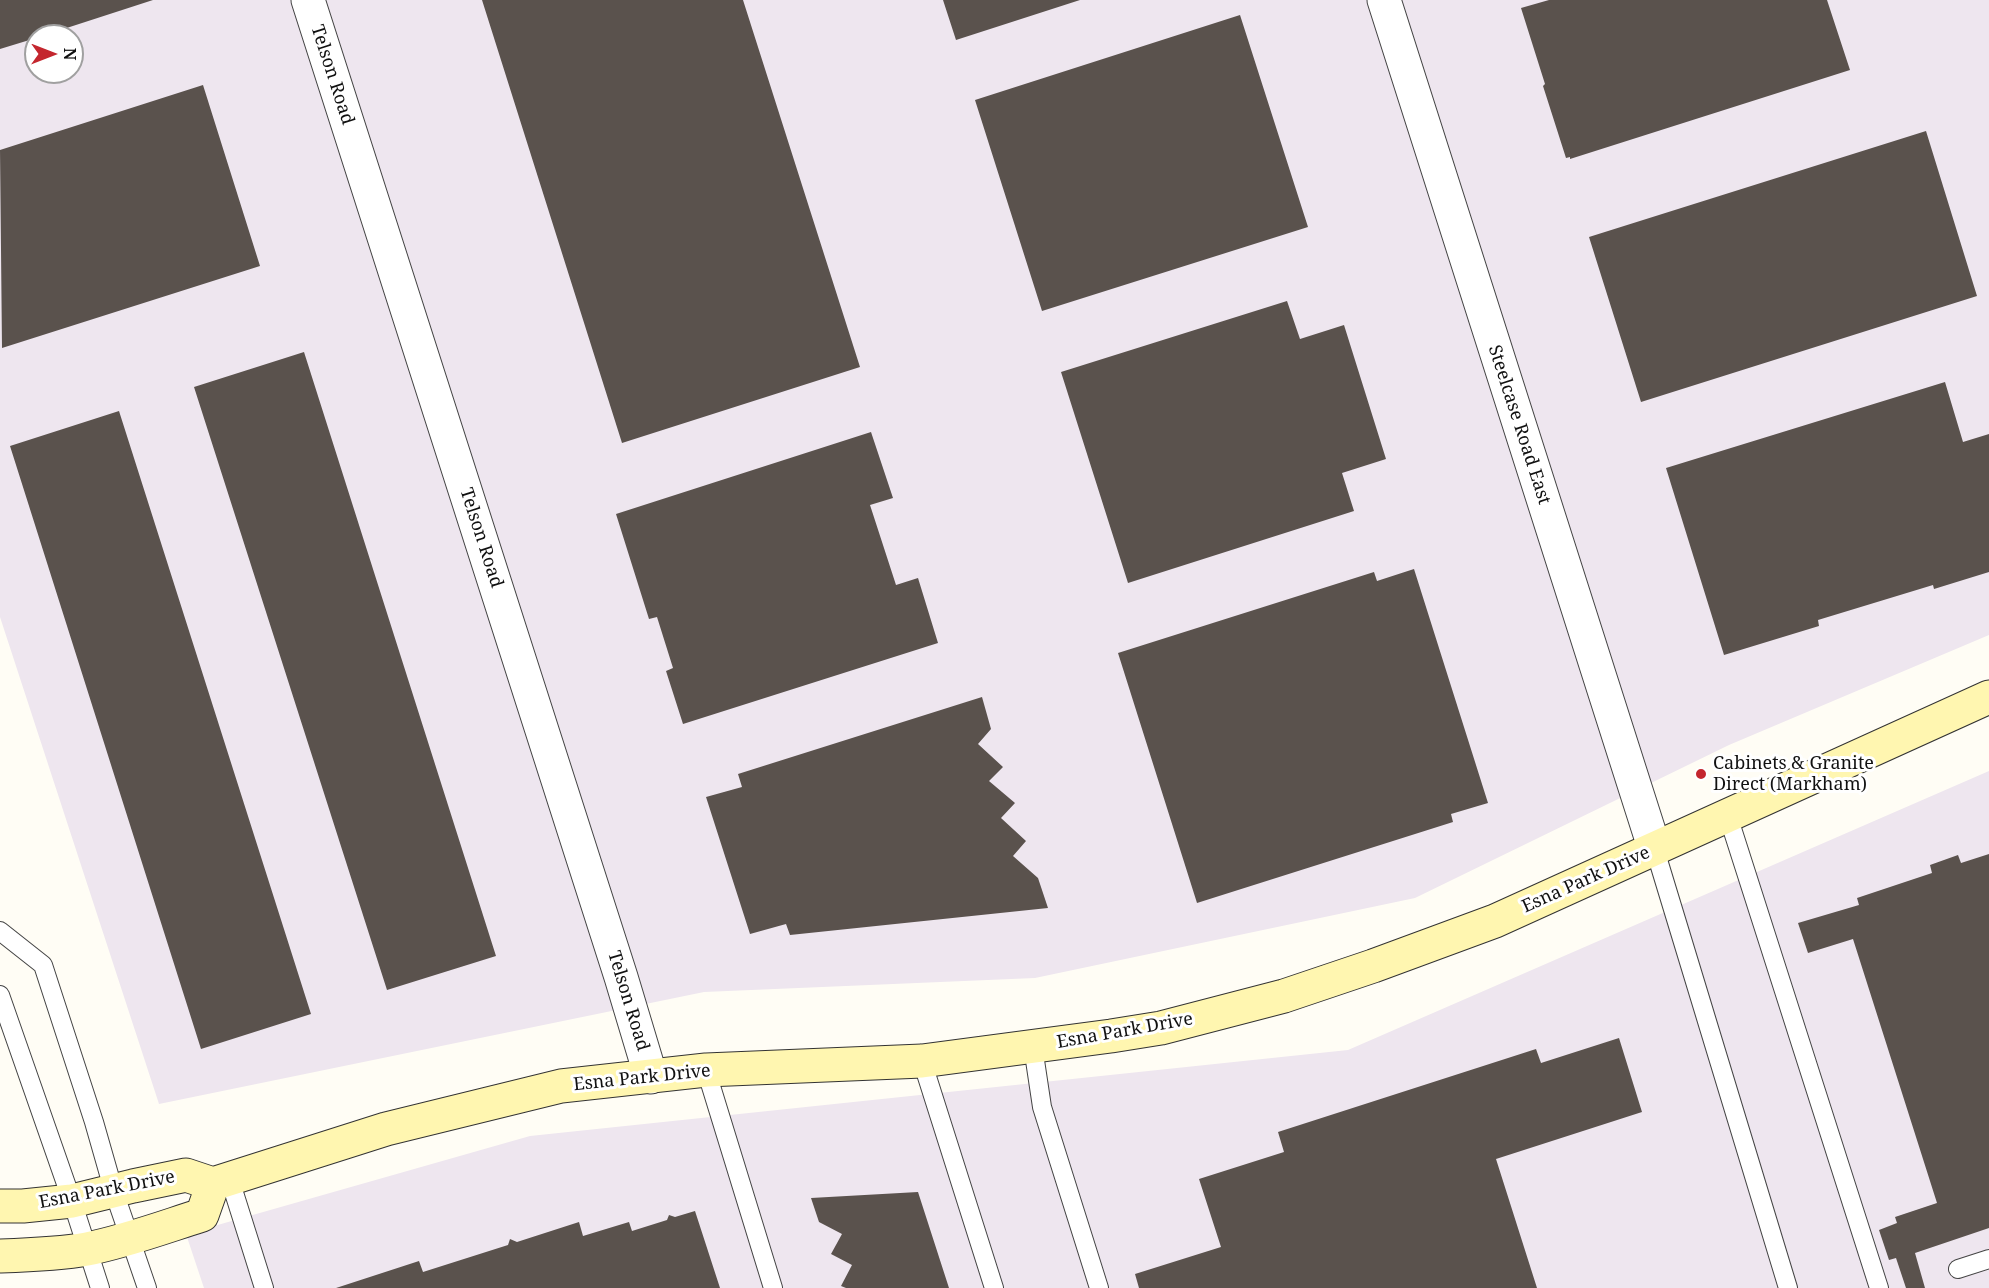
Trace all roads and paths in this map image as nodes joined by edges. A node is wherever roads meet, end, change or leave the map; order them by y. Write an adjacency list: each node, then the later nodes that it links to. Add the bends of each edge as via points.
1 (308, 0): 11 (street, Telson Road)
2 (1384, 0): 5 (street, Steelcase Road East)
3 (1989, 697): 4 (street, Esna Park Drive)
4 (1728, 816): 5 (street, Esna Park Drive); 28 (lane)
5 (1655, 850): 8 (street, Esna Park Drive, via 1495,921 1284,996 1161,1028); 27 (lane)
6 (0, 931): 13 (lane, via 43,965)
7 (0, 995): 14 (lane)
8 (1033, 1047): 9 (street, Esna Park Drive); 26 (lane, via 1042,1107)
9 (922, 1062): 10 (street, Esna Park Drive); 25 (lane)
10 (706, 1070): 11 (street, Esna Park Drive); 24 (lane)
11 (651, 1077): 12 (street, Esna Park Drive, via 561,1086 386,1129)
12 (222, 1182): 13 (street, Esna Park Drive, via 186,1175); 16 (street, via 202,1215); 23 (lane)
13 (114, 1192): 14 (street, Esna Park Drive); 16 (lane)
14 (72, 1201): 15 (street, Esna Park Drive); 17 (lane)
15 (0, 1206)
16 (130, 1239): 17 (street); 22 (lane)
17 (86, 1249): 18 (street); 21 (lane)
18 (0, 1256)
19 (1989, 1259): 20 (lane)
20 (1958, 1269)
21 (100, 1288)
22 (147, 1288)
23 (264, 1288)
24 (773, 1288)
25 (994, 1288)
26 (1099, 1288)
27 (1788, 1288)
28 (1880, 1288)

